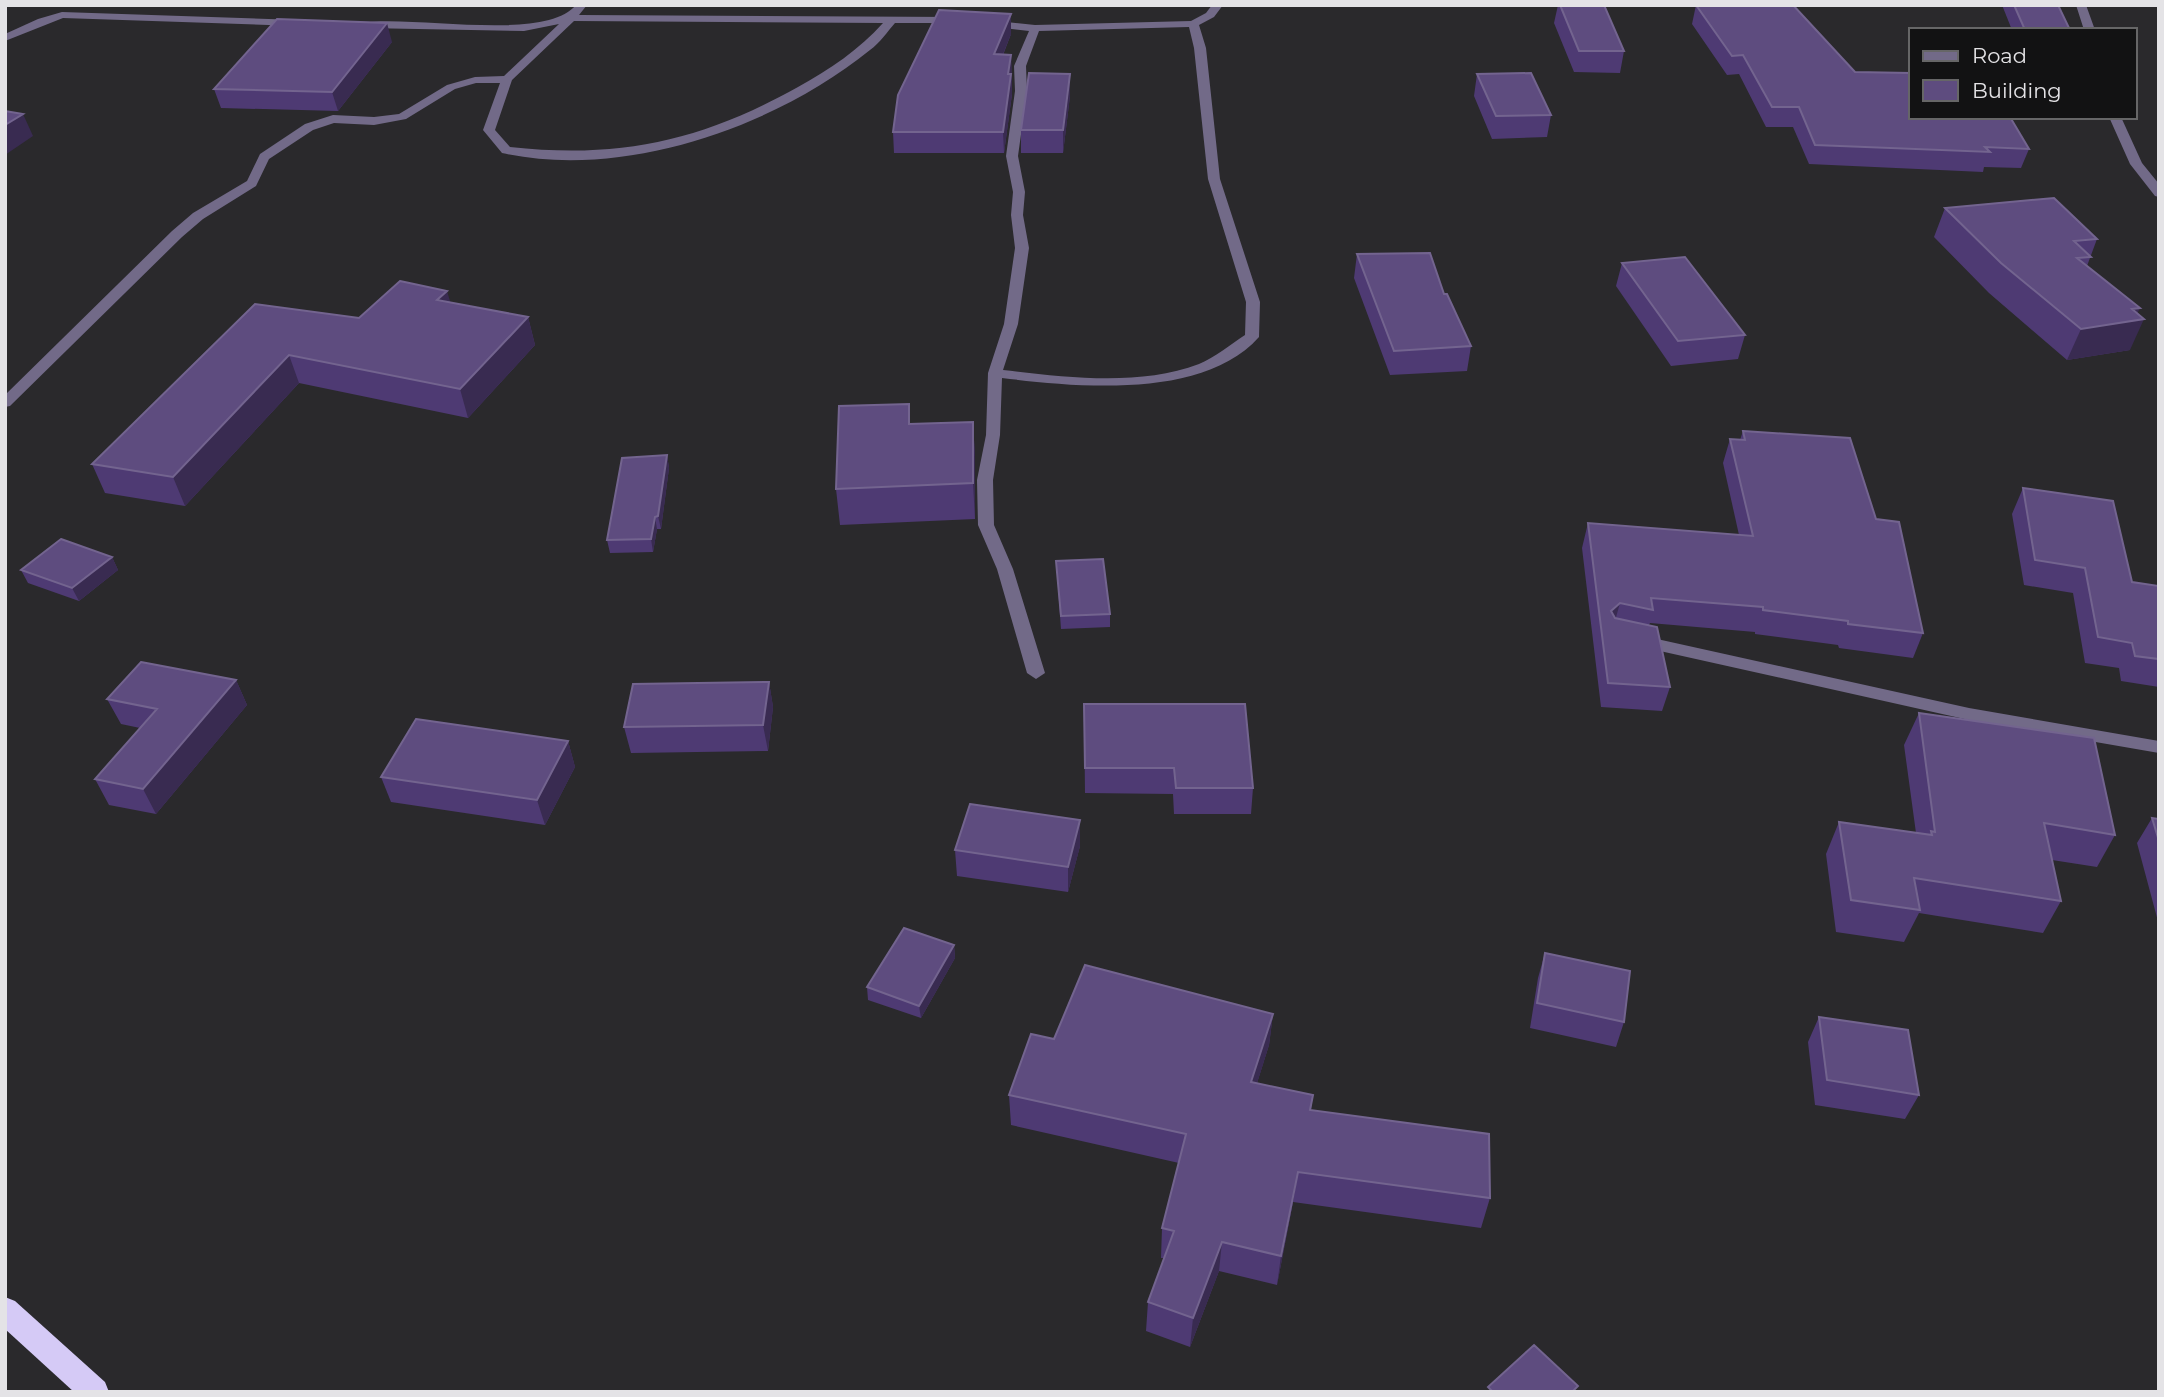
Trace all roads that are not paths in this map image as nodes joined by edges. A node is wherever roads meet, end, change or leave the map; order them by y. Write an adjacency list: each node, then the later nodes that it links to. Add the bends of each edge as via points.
1 (582, 5): 5 (street)
2 (1218, 5): 8 (street)
3 (2081, 5): 11 (street)
4 (84, 10): 7 (street); 12 (street, via 41,21)
5 (571, 18): 6 (street); 9 (street, via 524,28); 13 (street)
6 (891, 20): 10 (street, via 958,20); 13 (street, via 868,47 795,94 698,137 636,151 548,155 506,150 489,130)
7 (312, 23)
8 (1193, 24): 10 (street); 16 (street, via 1200,48 1214,179 1253,302 1252,337 1203,367 1139,381 1078,382)
9 (352, 25)
10 (1035, 28): 16 (street, via 1020,66 1012,156 1019,192 1019,273 1011,324)
11 (2089, 28)
12 (5, 38)
13 (508, 79): 17 (street, via 475,80 451,87 402,117 333,119 310,127 264,157 252,183 177,234)
14 (2116, 119): 15 (street, via 2136,164)
15 (2159, 193)
16 (995, 373): 19 (street, via 993,435 985,480 986,525 1005,569)
17 (5, 403)
18 (1615, 636): 20 (street, via 1969,714)
19 (1036, 673)
20 (2159, 747)
21 (5, 1310): 22 (highway)
22 (95, 1392)

